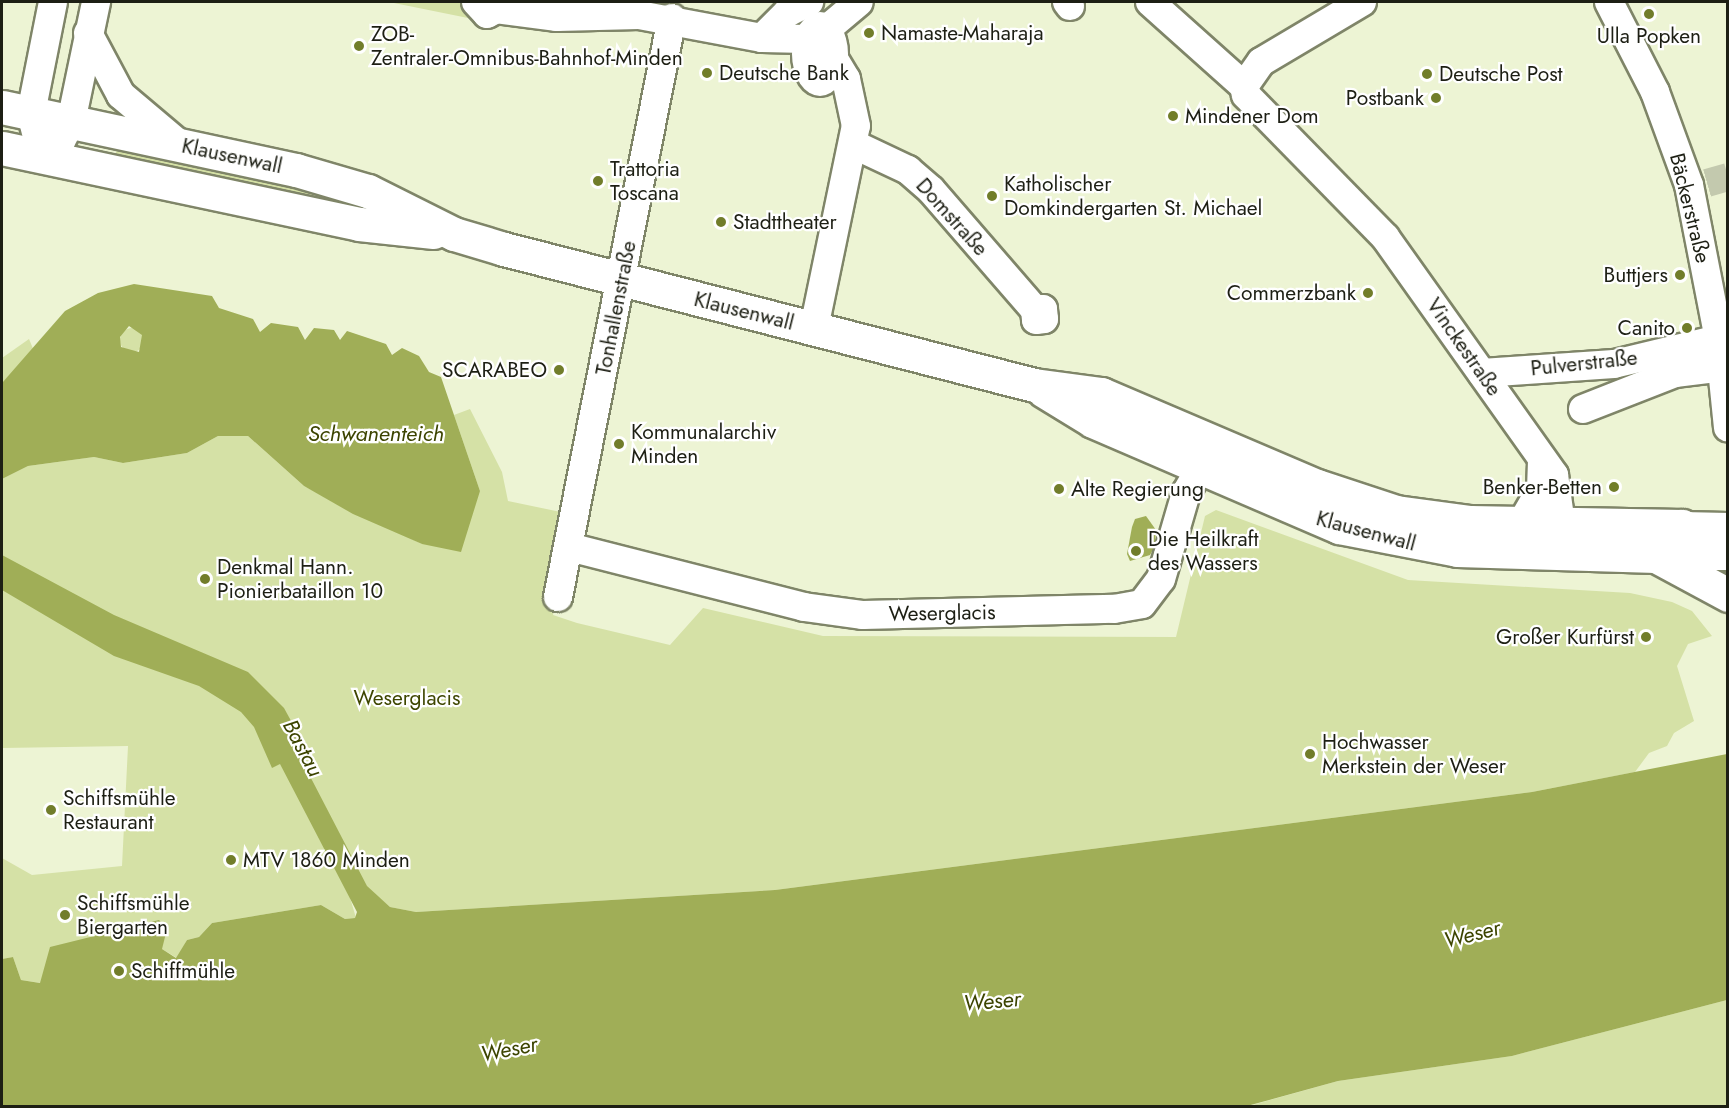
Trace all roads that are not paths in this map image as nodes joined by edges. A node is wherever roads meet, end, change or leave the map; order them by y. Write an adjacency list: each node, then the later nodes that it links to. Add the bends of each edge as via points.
1 (53, 2): 14 (street)
2 (96, 2): 10 (street)
3 (809, 2): 11 (street, via 787,13)
4 (859, 2): 12 (street)
5 (1150, 2): 13 (street, Vinckestraße)
6 (1362, 2): 13 (street, via 1275,51)
7 (1610, 2): 24 (street, Bäckerstraße, via 1698,184)
8 (482, 8): 9 (street, via 556,17)
9 (672, 18): 11 (street); 21 (street, Tonhallenstraße)
10 (88, 33): 15 (street); 16 (street, via 121,95)
11 (762, 38): 12 (street)
12 (821, 39): 17 (street, via 854,103)
13 (1244, 86): 25 (street, Vinckestraße, via 1250,103 1384,237)
14 (16, 110): 15 (main road, Klausenwall); 19 (street)
15 (71, 122): 16 (main road, Klausenwall); 19 (street, via 61,141)
16 (179, 144): 20 (main road, Klausenwall, via 368,191)
17 (855, 145): 22 (street, Domstraße, via 908,170 932,190); 23 (street)
18 (2, 148): 19 (main road, Klausenwall)
19 (42, 156): 20 (main road, Klausenwall, via 359,224)
20 (454, 234): 21 (main road, Klausenwall)
21 (622, 281): 23 (main road, Klausenwall); 35 (street, Tonhallenstraße)
22 (1035, 310)
23 (814, 328): 29 (main road, Klausenwall, via 1034,386 1101,394)
24 (1722, 353): 25 (street, Pulverstraße); 26 (street, Bäckerstraße); 27 (street)
25 (1482, 373): 30 (street, Vinckestraße)
26 (1727, 398): 28 (street, Bäckerstraße)
27 (1583, 409)
28 (1728, 428)
29 (1209, 455): 34 (main road, Klausenwall, via 1396,512); 35 (street, Weserglacis, via 1161,579 1142,604 862,615 804,607)
30 (1542, 459): 31 (street, Vinckestraße, via 1554,475); 34 (street, via 1536,504)
31 (1561, 524): 32 (main road, Klausenwall); 34 (main road, Klausenwall)
32 (1682, 526): 33 (street); 36 (main road, Klausenwall)
33 (1728, 527)
34 (1526, 538): 37 (main road, Klausenwall)
35 (569, 547): 40 (street, Tonhallenstraße)
36 (1728, 549)
37 (1656, 556): 38 (street, Klausenwall); 39 (main road)
38 (1728, 556)
39 (1728, 595)
40 (558, 597)

